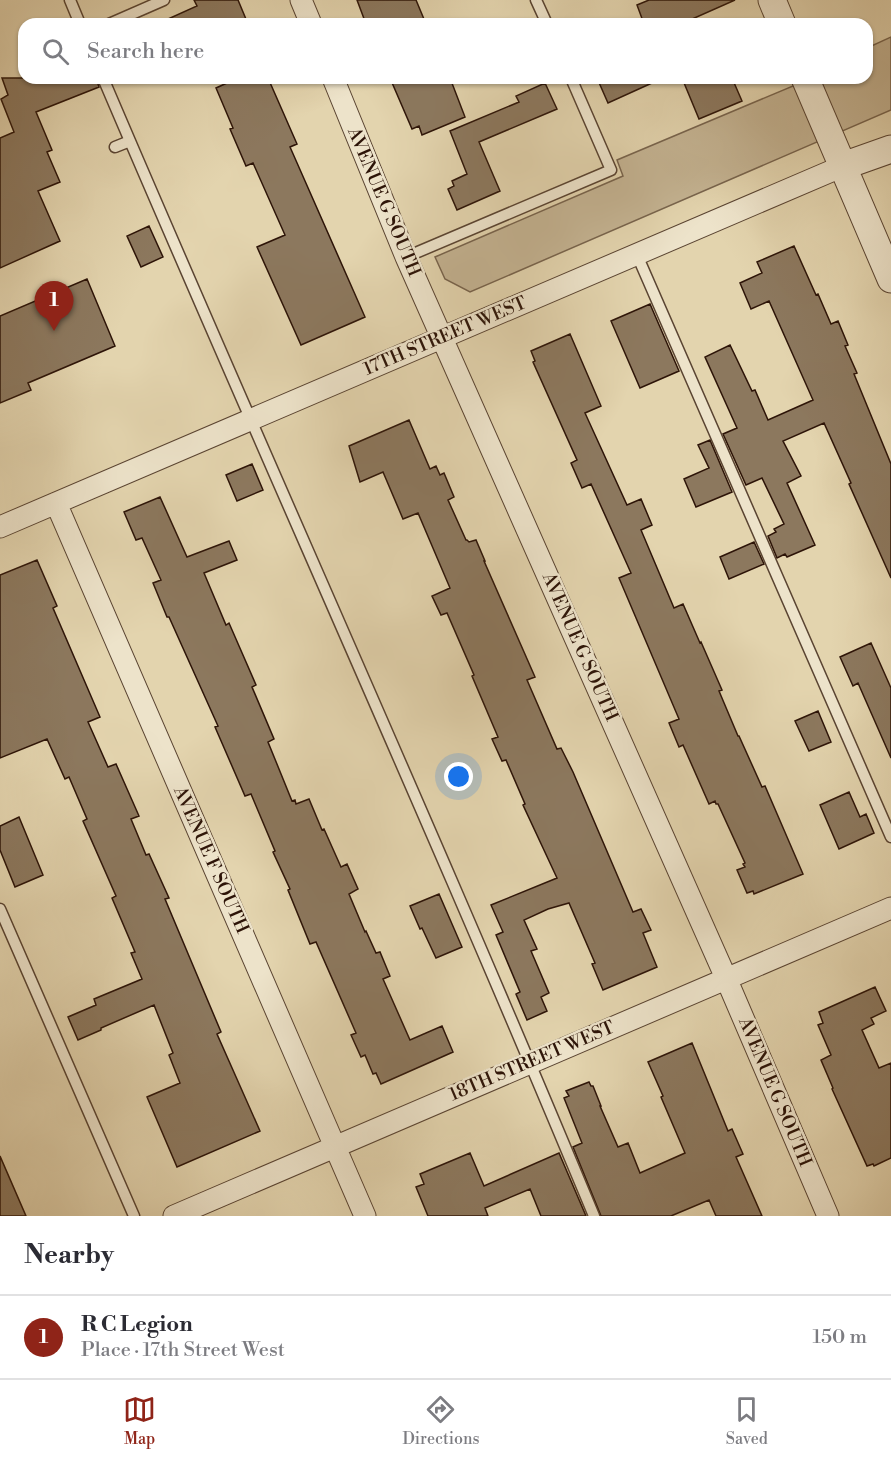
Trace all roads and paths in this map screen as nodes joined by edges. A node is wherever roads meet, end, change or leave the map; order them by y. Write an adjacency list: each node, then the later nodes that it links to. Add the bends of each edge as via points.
1 (70, 0): 6 (lane)
2 (164, 0): 7 (lane)
3 (301, 0): 8 (street)
4 (536, 0): 9 (lane)
5 (772, 0): 10 (street)
6 (78, 18)
7 (123, 18)
8 (308, 18)
9 (544, 18)
10 (780, 18)
11 (106, 84): 15 (lane)
12 (335, 84): 20 (street, AVENUE G SOUTH)
13 (573, 84): 20 (lane, via 611,170)
14 (808, 84): 18 (street)
15 (130, 141): 16 (lane); 23 (lane)
16 (115, 147)
17 (891, 149): 18 (street, 17TH STREET WEST)
18 (843, 166): 19 (street, 17TH STREET WEST); 21 (street)
19 (637, 255): 22 (street, 17TH STREET WEST); 26 (lane)
20 (406, 257): 22 (street, AVENUE G SOUTH)
21 (891, 279)
22 (443, 337): 23 (street, 17TH STREET WEST); 29 (street, AVENUE G SOUTH)
23 (251, 420): 24 (street, 17TH STREET WEST); 30 (lane)
24 (56, 503): 25 (street, 17TH STREET WEST); 31 (street, AVENUE F SOUTH)
25 (0, 527)
26 (891, 837)
27 (891, 908): 29 (street, 18TH STREET WEST)
28 (0, 909): 32 (lane)
29 (726, 978): 30 (street, 18TH STREET WEST); 36 (street, AVENUE G SOUTH)
30 (530, 1062): 31 (street, 18TH STREET WEST); 35 (lane)
31 (336, 1147): 33 (street, 18TH STREET WEST); 34 (street, AVENUE F SOUTH)
32 (134, 1216)
33 (174, 1216)
34 (365, 1216)
35 (594, 1216)
36 (828, 1216)

